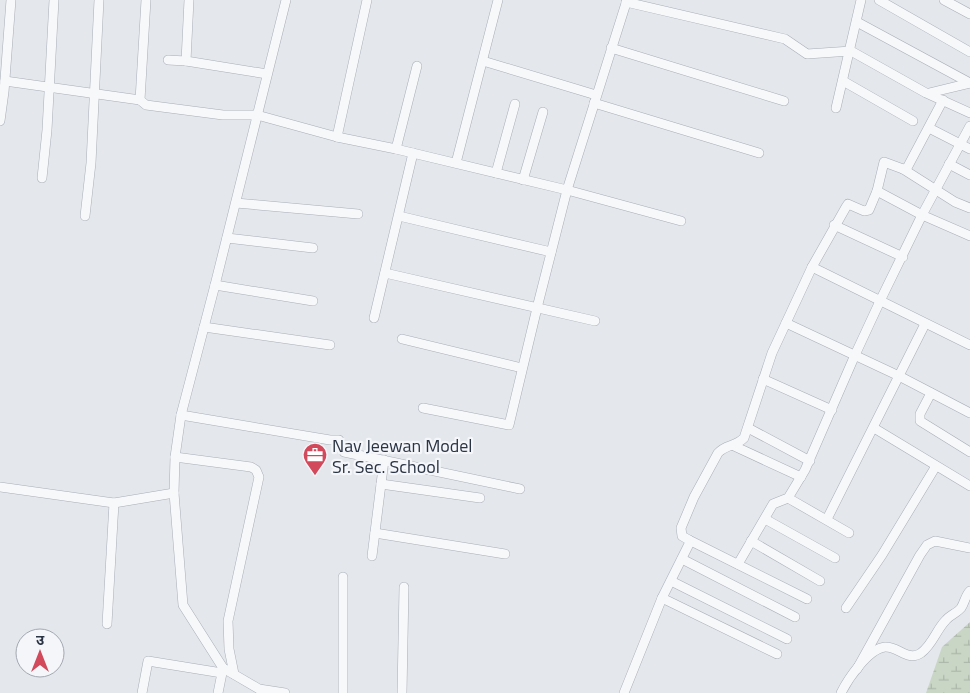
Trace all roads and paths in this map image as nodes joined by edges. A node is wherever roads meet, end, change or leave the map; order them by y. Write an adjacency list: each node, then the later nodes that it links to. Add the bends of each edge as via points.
1 (11, 0): 23 (street)
2 (54, 0): 26 (street)
3 (99, 0): 28 (street)
4 (146, 0): 30 (street)
5 (189, 0): 19 (street)
6 (286, 0): 22 (street)
7 (861, 0): 14 (street)
8 (879, 0): 17 (street)
9 (944, 0): 13 (street)
10 (364, 1): 42 (street)
11 (495, 1): 20 (street)
12 (626, 1): 15 (street); 16 (street, via 785,38 807,54)
13 (970, 14)
14 (857, 22): 16 (street); 25 (street)
15 (612, 48): 29 (street); 32 (street)
16 (850, 50): 24 (street); 27 (street)
17 (970, 52)
18 (168, 60): 19 (street)
19 (186, 61): 22 (street)
20 (483, 61): 29 (street); 48 (street)
21 (417, 66): 44 (street)
22 (268, 74): 37 (street)
23 (5, 81): 26 (street); 38 (street)
24 (843, 81): 34 (street); 39 (street)
25 (970, 83): 27 (street)
26 (50, 87): 28 (street); 53 (street)
27 (926, 93): 31 (street)
28 (94, 94): 30 (street); 62 (street)
29 (595, 99): 47 (street); 55 (street)
30 (140, 100): 37 (street, via 146,105 223,115)
31 (943, 100): 36 (street); 41 (street)
32 (784, 101)
33 (515, 104): 51 (street)
34 (836, 108)
35 (543, 112): 54 (street)
36 (970, 113)
37 (257, 115): 42 (street); 58 (street)
38 (0, 121)
39 (914, 121)
40 (970, 126): 43 (street)
41 (928, 128): 43 (street); 50 (street, via 907,168)
42 (337, 136): 44 (street)
43 (960, 143): 45 (street); 49 (street)
44 (396, 149): 46 (street)
45 (970, 149)
46 (413, 153): 48 (street); 63 (street)
47 (759, 153)
48 (456, 163): 51 (street)
49 (949, 164): 52 (street); 56 (street)
50 (903, 169): 56 (street); 57 (street, via 884,162)
51 (496, 173): 54 (street)
52 (970, 175)
53 (42, 178)
54 (523, 180): 55 (street)
55 (567, 190): 64 (street); 69 (street)
56 (935, 190): 59 (street); 61 (street)
57 (877, 191): 61 (street); 65 (street, via 869,210 848,204)
58 (236, 203): 60 (street); 67 (street)
59 (970, 208)
60 (358, 214)
61 (922, 215): 66 (street); 70 (street)
62 (85, 216)
63 (399, 216): 69 (street); 72 (street)
64 (682, 221)
65 (834, 225): 70 (street); 71 (street)
66 (970, 236)
67 (227, 238): 68 (street); 73 (street)
68 (313, 248)
69 (552, 252): 76 (street)
70 (903, 257): 74 (street)
71 (812, 266): 74 (street); 79 (street)
72 (385, 273): 76 (street); 77 (street)
73 (216, 285): 75 (street); 81 (street)
74 (881, 299): 80 (street); 85 (street)
75 (313, 301)
76 (537, 308): 78 (street); 86 (street)
77 (374, 318)
78 (595, 321)
79 (786, 323): 85 (street); 88 (street)
80 (925, 324): 84 (street); 87 (street)
81 (204, 327): 83 (street); 93 (street)
82 (402, 339): 86 (street)
83 (330, 345)
84 (970, 345)
85 (855, 355): 87 (street); 91 (street)
86 (522, 368): 90 (street, via 510,425)
87 (899, 376): 89 (street); 95 (street)
88 (763, 379): 91 (street); 94 (street)
89 (931, 393): 92 (street); 97 (street, via 920,414 920,421)
90 (422, 408)
91 (832, 410): 100 (street)
92 (970, 413)
93 (181, 415): 98 (street); 99 (street, via 339,440 344,452)
94 (748, 428): 96 (street, via 744,438); 100 (street)
95 (874, 428): 101 (street); 112 (street)
96 (734, 446): 102 (street); 115 (street, via 722,448 718,453 694,497 680,528 682,536)
97 (970, 452)
98 (175, 457): 107 (street); 137 (street, via 251,467 259,476 228,620)
99 (384, 460): 103 (street); 106 (street)
100 (810, 461): 102 (street)
101 (936, 466): 104 (street); 130 (street)
102 (801, 477): 109 (street)
103 (381, 484): 108 (street); 113 (street)
104 (970, 486)
105 (0, 488): 110 (street)
106 (520, 489)
107 (174, 493): 110 (street); 136 (street, via 183,605)
108 (480, 498)
109 (788, 498): 111 (street, via 773,504); 112 (street)
110 (114, 503): 132 (street)
111 (765, 519): 116 (street); 120 (street)
112 (828, 519): 114 (street)
113 (374, 533): 118 (street); 119 (street)
114 (849, 533)
115 (689, 540): 121 (street); 122 (street)
116 (751, 541): 122 (street); 125 (street)
117 (970, 548): 135 (street, via 935,541 927,545)
118 (505, 554)
119 (372, 556)
120 (835, 558)
121 (682, 559): 124 (street); 131 (street)
122 (738, 564): 129 (street)
123 (344, 577): 142 (street)
124 (671, 581): 128 (street); 133 (street)
125 (820, 581)
126 (404, 587): 143 (street)
127 (970, 591): 135 (street, via 961,607 946,619 920,654 905,655 894,648 880,648)
128 (662, 598): 134 (street); 144 (street)
129 (807, 599)
130 (846, 608)
131 (795, 617)
132 (106, 624)
133 (787, 639)
134 (777, 654)
135 (857, 669): 145 (street)
136 (223, 670): 137 (street); 139 (street, via 148,661); 140 (street)
137 (234, 674): 138 (street)
138 (270, 692): 141 (street)
139 (142, 693)
140 (218, 693)
141 (285, 693)
142 (343, 693)
143 (402, 693)
144 (624, 693)
145 (841, 693)

